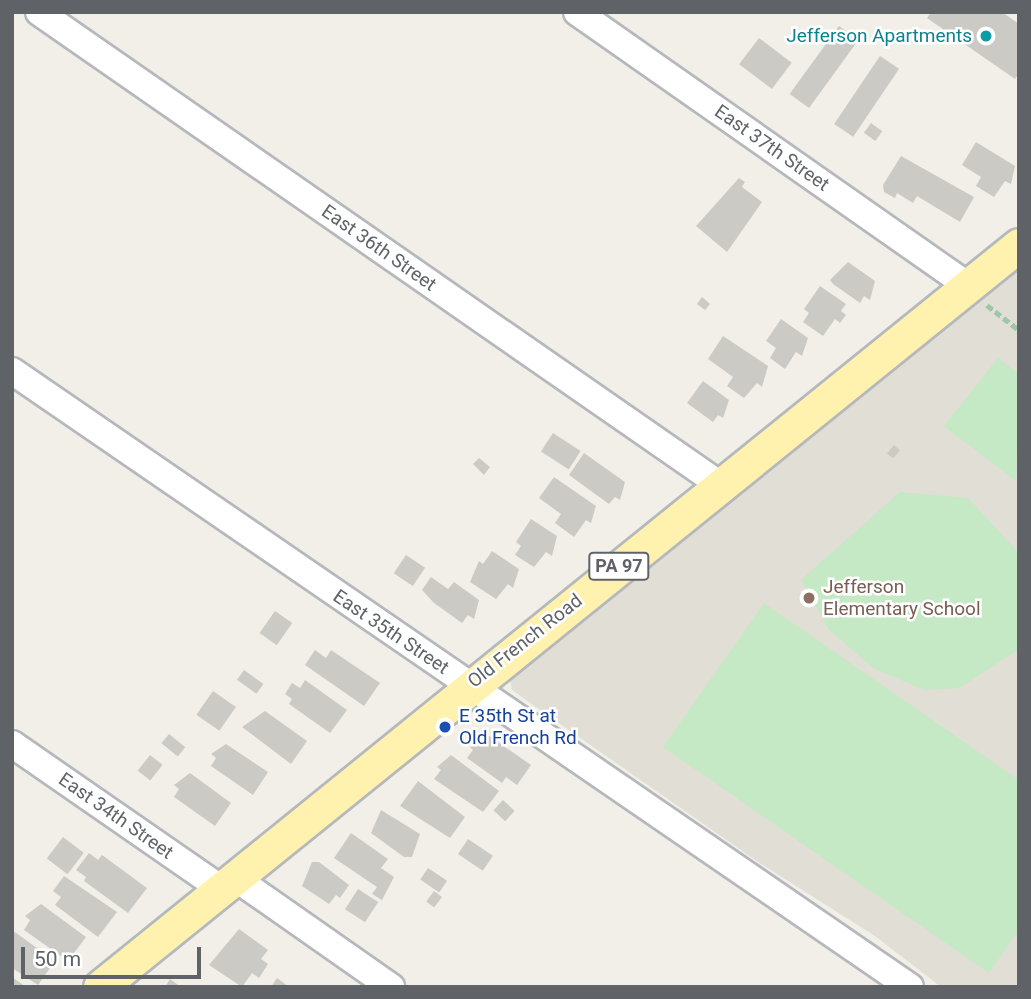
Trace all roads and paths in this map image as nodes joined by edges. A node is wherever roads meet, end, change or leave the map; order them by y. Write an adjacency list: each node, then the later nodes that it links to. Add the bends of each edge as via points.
1 (39, 12): 7 (street, East 36th Street)
2 (576, 12): 4 (street, East 37th Street)
3 (1019, 245): 4 (main road, Old French Road / PA 97)
4 (975, 293): 5 (path); 7 (main road, Old French Road / PA 97)
5 (1019, 330)
6 (12, 371): 8 (street, East 35th Street)
7 (719, 484): 8 (main road, Old French Road / PA 97)
8 (470, 684): 10 (main road, Old French Road / PA 97); 13 (street, East 35th Street)
9 (12, 744): 10 (street, East 34th Street)
10 (227, 883): 11 (main road, Old French Road / PA 97); 12 (street, East 34th Street)
11 (100, 987)
12 (391, 987)
13 (910, 987)

